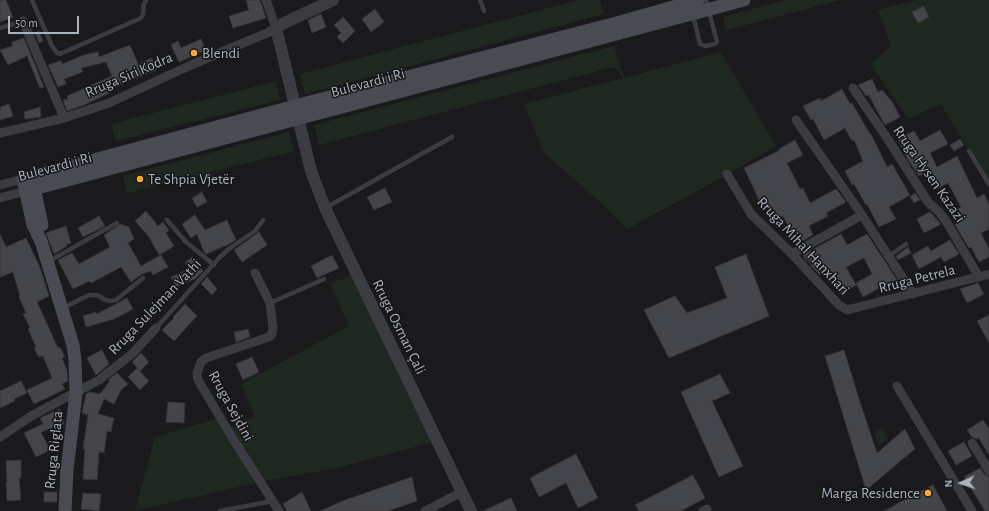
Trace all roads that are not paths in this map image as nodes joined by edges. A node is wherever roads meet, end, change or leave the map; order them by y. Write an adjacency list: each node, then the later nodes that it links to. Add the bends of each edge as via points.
1 (32, 0): 2 (lane, via 52,46 60,54 141,18)
2 (146, 0)
3 (266, 0): 12 (street)
4 (480, 0): 9 (lane)
5 (744, 0): 8 (main road, Bulevardi i Ri)
6 (325, 2): 12 (street, Rruga Siri Kodra)
7 (692, 4): 8 (main road, Bulevardi i Ri); 8 (lane, via 700,44 704,46 717,42); 14 (main road, Bulevardi i Ri)
8 (707, 5)
9 (484, 11)
10 (23, 21): 11 (lane); 15 (street)
11 (0, 28)
12 (276, 28): 14 (street, Rruga Osman Çali); 15 (street, Rruga Siri Kodra, via 109,103)
13 (853, 88): 36 (street, Rruga Hysen Kazazi, via 928,202 940,213)
14 (296, 112): 21 (main road, Bulevardi i Ri); 25 (street, Rruga Osman Çali, via 315,184)
15 (64, 118): 17 (street, Rruga Siri Kodra)
16 (796, 120): 26 (street)
17 (0, 134)
18 (452, 137): 25 (lane)
19 (969, 151): 22 (lane)
20 (727, 174): 31 (street, Rruga Mihal Hanxhari, via 751,214)
21 (29, 184): 23 (street, Bulevardi i Ri); 24 (street, Bulevardi i Ri); 33 (main road, via 33,224)
22 (989, 184)
23 (0, 185)
24 (0, 198)
25 (325, 208): 49 (street, Rruga Osman Çali)
26 (862, 215): 31 (street); 32 (street)
27 (166, 220): 34 (lane, Rruga Sulejman Vathi, via 185,241)
28 (262, 220): 34 (lane, Rruga Sulejman Vathi, via 255,231 230,248)
29 (117, 223): 33 (lane)
30 (906, 244): 32 (lane)
31 (792, 254): 42 (street, Rruga Mihal Hanxhari, via 839,305)
32 (889, 256): 39 (street)
33 (47, 262): 41 (main road)
34 (214, 265): 43 (lane, Rruga Sulejman Vathi)
35 (255, 274): 40 (street, Rruga Sejdini)
36 (986, 277): 39 (street, Rruga Petrela)
37 (143, 278): 41 (lane, via 116,300 110,301 89,294)
38 (324, 279): 40 (lane)
39 (913, 294): 42 (street, Rruga Petrela)
40 (270, 303): 50 (street, Rruga Sejdini, via 273,327 269,337 206,358 201,362 197,373 198,380)
41 (62, 308): 45 (main road, via 75,360)
42 (852, 310)
43 (156, 328): 45 (street, Rruga Sulejman Vathi, via 116,368)
44 (897, 386): 56 (street)
45 (76, 393): 46 (street, Rruga Sulejman Vathi, via 33,415); 51 (main road, Rruga Riglata)
46 (0, 437)
47 (972, 443): 48 (street)
48 (989, 471)
49 (462, 492): 54 (street); 55 (street, Rruga Osman Çali)
50 (272, 501): 52 (lane); 53 (street, Rruga Sejdini)
51 (65, 511)
52 (220, 511)
53 (279, 511)
54 (425, 511)
55 (472, 511)
56 (972, 511)

